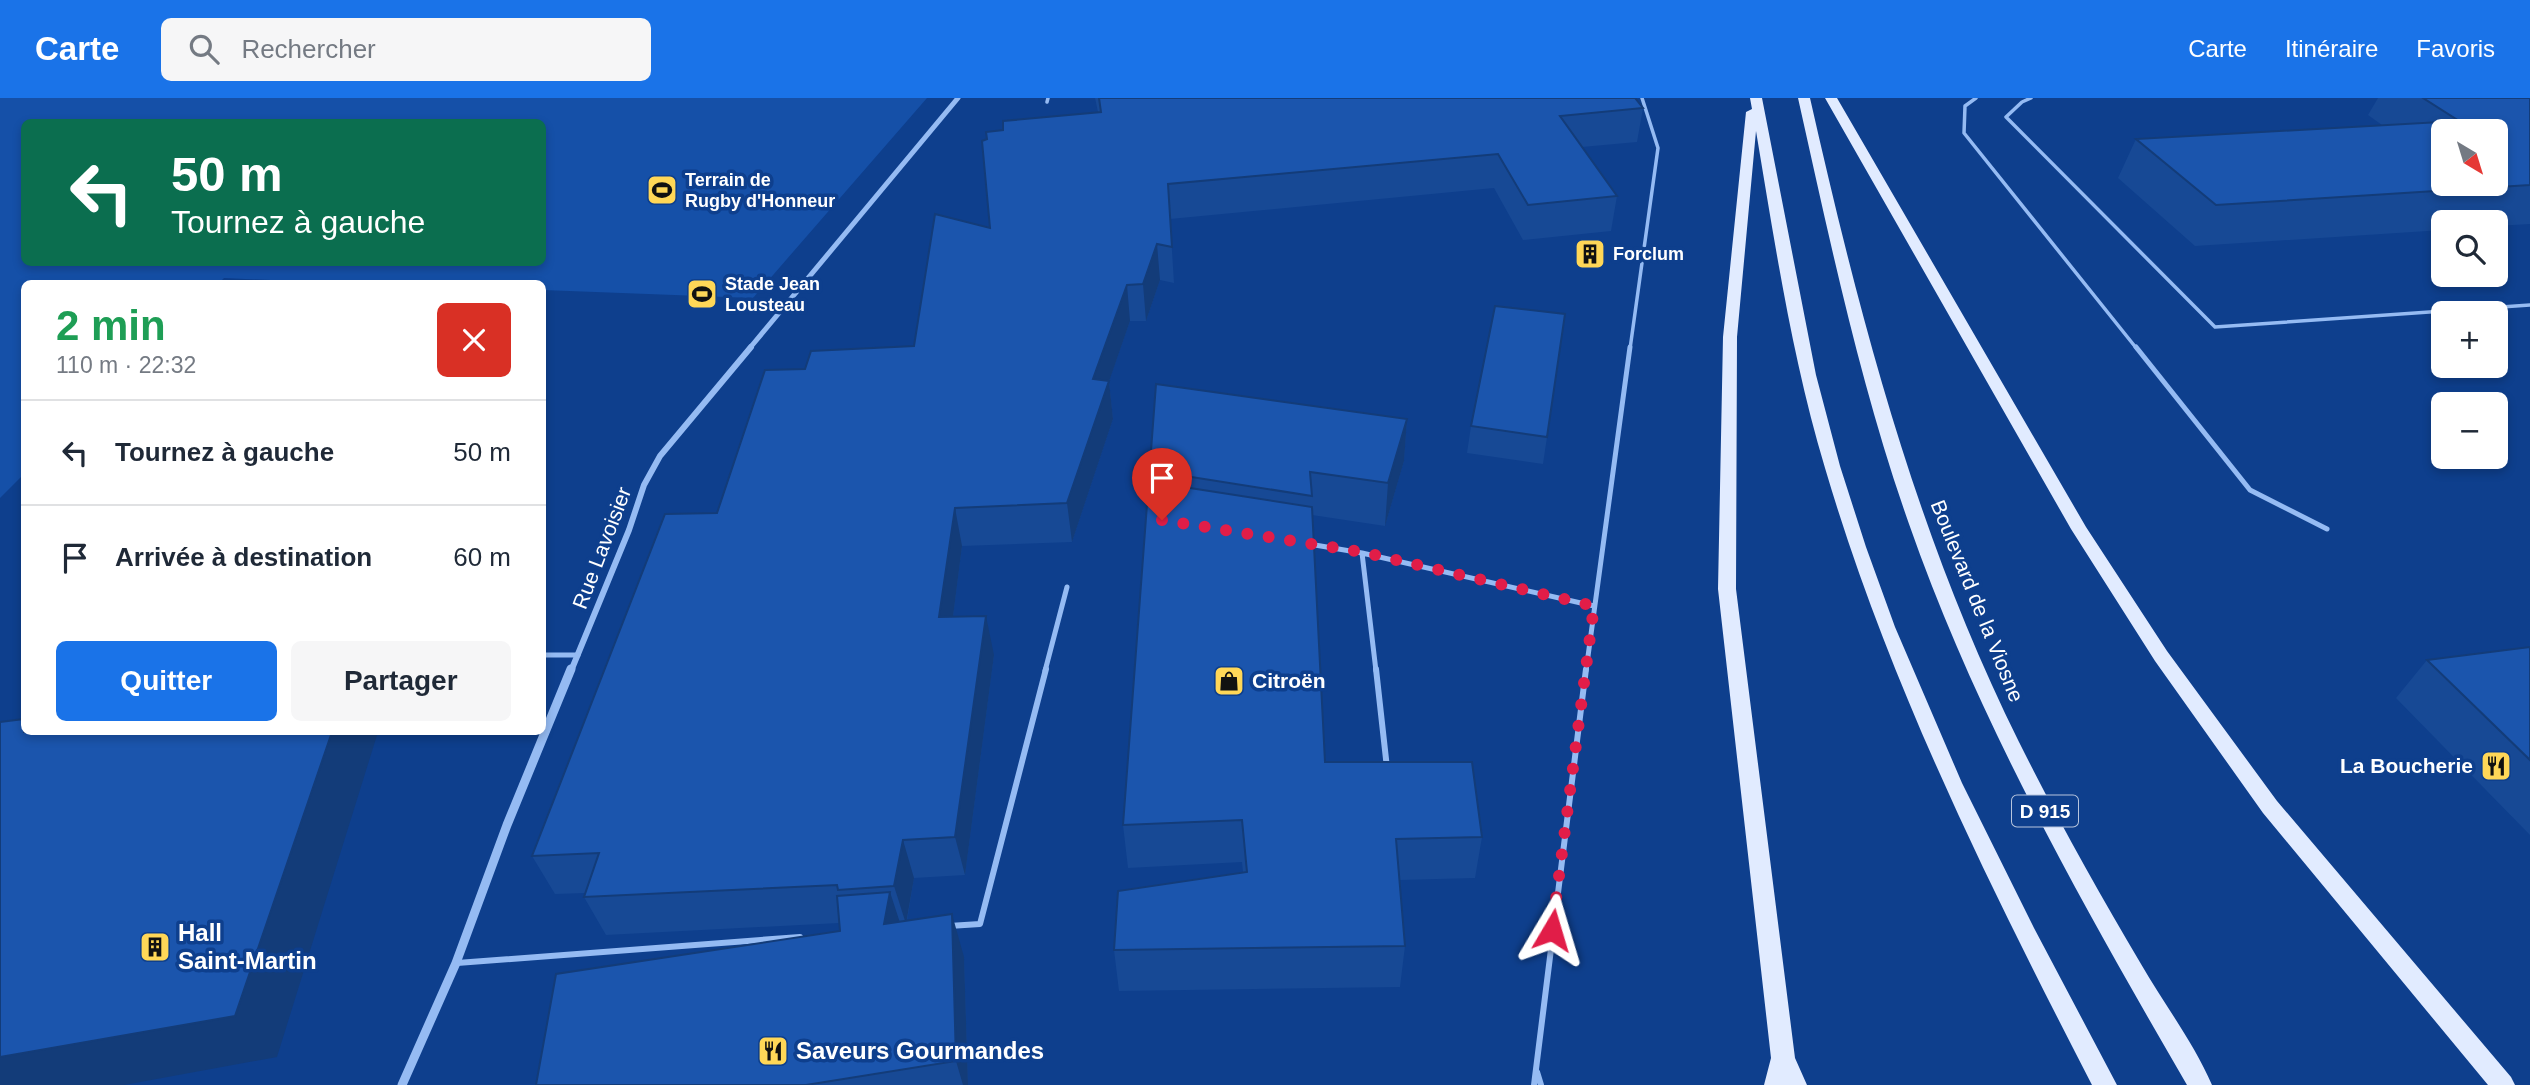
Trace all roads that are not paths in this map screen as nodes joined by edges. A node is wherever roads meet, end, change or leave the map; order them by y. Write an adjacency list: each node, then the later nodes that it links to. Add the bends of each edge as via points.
1 (958, 98): 15 (street, Rue Lavoisier, via 660,456)
2 (1642, 98): 13 (lane, via 1658,148)
3 (1754, 98): 22 (main road, via 1730,337 1727,589); 29 (main road, via 1794,308 1831,464 1874,593 1946,772)
4 (1804, 98): 30 (main road, Boulevard de la Viosne / D 915, via 1877,399 1917,525 1957,625 2008,739 2068,854)
5 (1831, 98): 31 (main road, via 2078,529 2161,656 2270,807)
6 (1976, 98): 9 (lane, via 1965,106 1964,133 2250,490)
7 (2031, 98): 8 (lane, via 2006,117 2215,327)
8 (2530, 305)
9 (2327, 529)
10 (1295, 542): 11 (lane)
11 (1362, 552): 13 (lane); 18 (lane)
12 (1068, 587): 19 (lane, via 980,924)
13 (1594, 606): 23 (lane)
14 (546, 655): 15 (lane)
15 (579, 655): 16 (street, Rue Lavoisier)
16 (546, 734)
17 (546, 735): 21 (street, Rue Lavoisier)
18 (1387, 770)
19 (938, 927)
20 (813, 936): 21 (lane)
21 (456, 963): 24 (street, Rue Lavoisier)
22 (1783, 1058): 27 (main road); 28 (main road)
23 (1535, 1065): 25 (lane); 26 (lane)
24 (402, 1085)
25 (1534, 1085)
26 (1541, 1085)
27 (1776, 1085)
28 (1796, 1085)
29 (2105, 1085)
30 (2200, 1085)
31 (2503, 1085)

